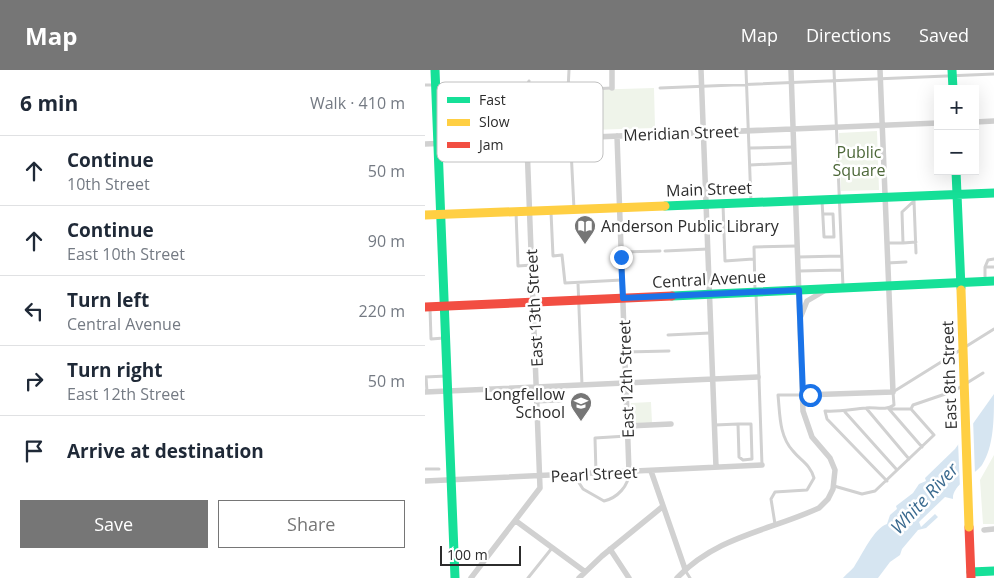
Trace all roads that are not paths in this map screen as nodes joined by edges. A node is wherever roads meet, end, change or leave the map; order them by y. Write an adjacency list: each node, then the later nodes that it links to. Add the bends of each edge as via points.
1 (435, 70): 15 (street)
2 (612, 70): 18 (street)
3 (701, 70): 16 (street)
4 (747, 70): 13 (lane)
5 (791, 70): 12 (street)
6 (834, 70): 11 (lane)
7 (880, 70): 10 (street)
8 (952, 73): 9 (lane); 10 (lane)
9 (994, 74)
10 (880, 79): 11 (lane); 24 (street)
11 (834, 81): 12 (lane); 25 (lane)
12 (791, 82): 13 (lane); 26 (street)
13 (747, 84): 16 (lane); 27 (lane)
14 (425, 85): 15 (lane)
15 (435, 85): 20 (street)
16 (701, 86): 19 (lane); 28 (street)
17 (603, 88): 18 (lane)
18 (612, 88)
19 (660, 88)
20 (437, 114)
21 (994, 121): 22 (street)
22 (979, 122)
23 (934, 123): 24 (street, Meridian Street)
24 (882, 125): 25 (street, Meridian Street); 41 (street)
25 (836, 127): 26 (street, Meridian Street); 43 (lane)
26 (793, 129): 27 (street, Meridian Street); 31 (street)
27 (749, 131): 28 (street, Meridian Street); 32 (lane)
28 (703, 132): 29 (street, Meridian Street); 48 (street)
29 (617, 136): 30 (street, Meridian Street); 49 (street, East 12th Street)
30 (603, 137)
31 (793, 147): 32 (lane); 36 (street)
32 (749, 148): 37 (lane)
33 (440, 162): 56 (street)
34 (527, 162): 52 (street, East 13th Street)
35 (571, 162): 50 (lane)
36 (794, 163): 37 (lane); 44 (street)
37 (750, 165): 46 (lane)
38 (956, 175): 40 (street, East 8th Street)
39 (994, 192): 40 (street, Main Street)
40 (957, 194): 42 (street, Main Street); 79 (street, East 8th Street)
41 (885, 197): 42 (street, Main Street); 43 (street, Main Street); 58 (street)
42 (914, 198): 57 (lane); 59 (lane, via 902,212)
43 (839, 199): 45 (street, Main Street); 64 (lane)
44 (795, 200): 45 (street, Main Street); 46 (street, Main Street); 60 (street)
45 (822, 200): 54 (lane)
46 (751, 202): 47 (street, Main Street)
47 (723, 203): 48 (street, Main Street); 67 (lane, via 725,261)
48 (706, 204): 49 (street, Main Street); 61 (street)
49 (619, 208): 50 (street, Main Street); 62 (street, East 12th Street)
50 (574, 209): 51 (street, Main Street)
51 (551, 210): 52 (street, Main Street); 77 (lane, via 553,256 562,255 565,283)
52 (530, 211): 53 (street, Main Street); 70 (street, East 13th Street)
53 (516, 212): 56 (street, Main Street); 70 (lane, via 517,266)
54 (823, 214): 54 (lane, via 824,237 834,237 833,214)
55 (425, 215): 56 (street, Main Street)
56 (442, 215): 87 (street)
57 (916, 242): 59 (lane); 63 (lane)
58 (887, 243): 59 (lane); 69 (street)
59 (903, 243)
60 (797, 246): 65 (street); 67 (lane, via 756,246)
61 (707, 249): 62 (lane); 83 (street)
62 (621, 252): 75 (street, East 12th Street)
63 (916, 253)
64 (841, 256): 65 (lane); 73 (lane)
65 (798, 257): 74 (street)
66 (994, 259): 71 (lane, via 988,260)
67 (753, 260): 82 (lane)
68 (906, 262): 69 (lane)
69 (887, 263): 78 (street)
70 (532, 265): 86 (street, East 13th Street)
71 (985, 267): 72 (lane); 76 (lane)
72 (994, 267)
73 (842, 270): 74 (lane); 80 (lane)
74 (798, 271): 81 (street)
75 (622, 280): 77 (lane); 84 (street, East 12th Street)
76 (990, 282): 79 (street, Central Avenue)
77 (579, 283): 85 (lane)
78 (888, 286): 79 (street, Central Avenue); 80 (street, Central Avenue); 107 (street)
79 (961, 286): 145 (street, East 8th Street, bridge)
80 (839, 288): 81 (street, Central Avenue); 89 (street, via 815,294 807,301)
81 (799, 290): 82 (street, Central Avenue); 89 (street)
82 (755, 292): 83 (street, Central Avenue); 98 (lane)
83 (709, 294): 84 (street, Central Avenue); 91 (street)
84 (623, 298): 85 (street, Central Avenue); 95 (street, East 12th Street)
85 (579, 300): 86 (street, Central Avenue); 102 (lane)
86 (533, 303): 87 (street, Central Avenue); 104 (street, East 13th Street)
87 (445, 306): 88 (street, Central Avenue); 93 (street)
88 (427, 307): 93 (lane, via 431,339)
89 (800, 328): 108 (street)
90 (994, 330): 107 (lane)
91 (711, 333): 92 (lane); 100 (street)
92 (668, 335)
93 (446, 338): 97 (street)
94 (669, 351): 95 (lane)
95 (625, 352): 101 (street, East 12th Street)
96 (983, 373): 112 (lane, via 954,391 913,405)
97 (448, 376): 99 (lane); 105 (street)
98 (759, 376): 100 (street); 121 (lane)
99 (425, 377): 106 (lane)
100 (713, 379): 101 (street); 117 (street)
101 (626, 384): 102 (street); 116 (street, East 12th Street)
102 (582, 385): 103 (street)
103 (561, 386): 104 (street); 109 (lane, via 561,401)
104 (538, 387): 105 (street); 109 (street, East 13th Street)
105 (448, 391): 106 (street); 131 (street)
106 (426, 392)
107 (893, 392): 108 (street); 111 (lane, via 894,405)
108 (803, 395): 134 (street, via 807,426 833,464); 137 (lane, via 778,395 782,432 792,450 811,468 814,478 807,490 775,492 771,498)
109 (538, 402): 130 (street, East 13th Street)
110 (866, 408): 111 (lane); 113 (lane); 120 (lane)
111 (889, 409): 112 (lane); 119 (lane)
112 (911, 409): 119 (lane, via 934,435)
113 (845, 412): 125 (lane); 133 (lane, via 825,412 827,419)
114 (671, 424): 116 (street)
115 (738, 424): 115 (lane, via 739,458 753,459 751,424); 117 (lane)
116 (628, 426): 118 (street, East 12th Street)
117 (714, 426): 122 (street)
118 (628, 436): 127 (street, East 12th Street); 128 (lane, via 595,438)
119 (922, 446): 120 (lane)
120 (909, 459): 125 (lane)
121 (762, 465): 122 (street, Pearl Street)
122 (716, 467): 126 (street, Pearl Street)
123 (425, 469): 124 (lane); 132 (lane)
124 (439, 469)
125 (897, 470): 133 (lane)
126 (651, 471): 127 (street, Pearl Street); 135 (street)
127 (629, 472): 128 (street, Pearl Street); 129 (lane, via 627,486 604,502 583,490)
128 (596, 473): 129 (street, Pearl Street)
129 (574, 475): 130 (street, Pearl Street)
130 (541, 477): 131 (street, Pearl Street); 136 (street, via 540,488)
131 (451, 480): 132 (street, Pearl Street); 146 (street)
132 (426, 481)
133 (887, 481): 134 (lane, via 868,494)
134 (834, 486): 137 (street, via 819,508)
135 (662, 507): 141 (street); 142 (street)
136 (516, 521): 140 (street); 147 (street)
137 (775, 525): 142 (street, via 713,548)
138 (994, 529): 139 (street)
139 (984, 530)
140 (553, 547): 143 (street); 148 (lane)
141 (610, 549): 143 (street); 150 (street)
142 (685, 569): 151 (street); 152 (lane)
143 (584, 571): 149 (street)
144 (994, 571): 145 (street)
145 (971, 575)
146 (455, 578)
147 (471, 578)
148 (528, 578)
149 (579, 578)
150 (629, 578)
151 (677, 578)
152 (690, 578)

